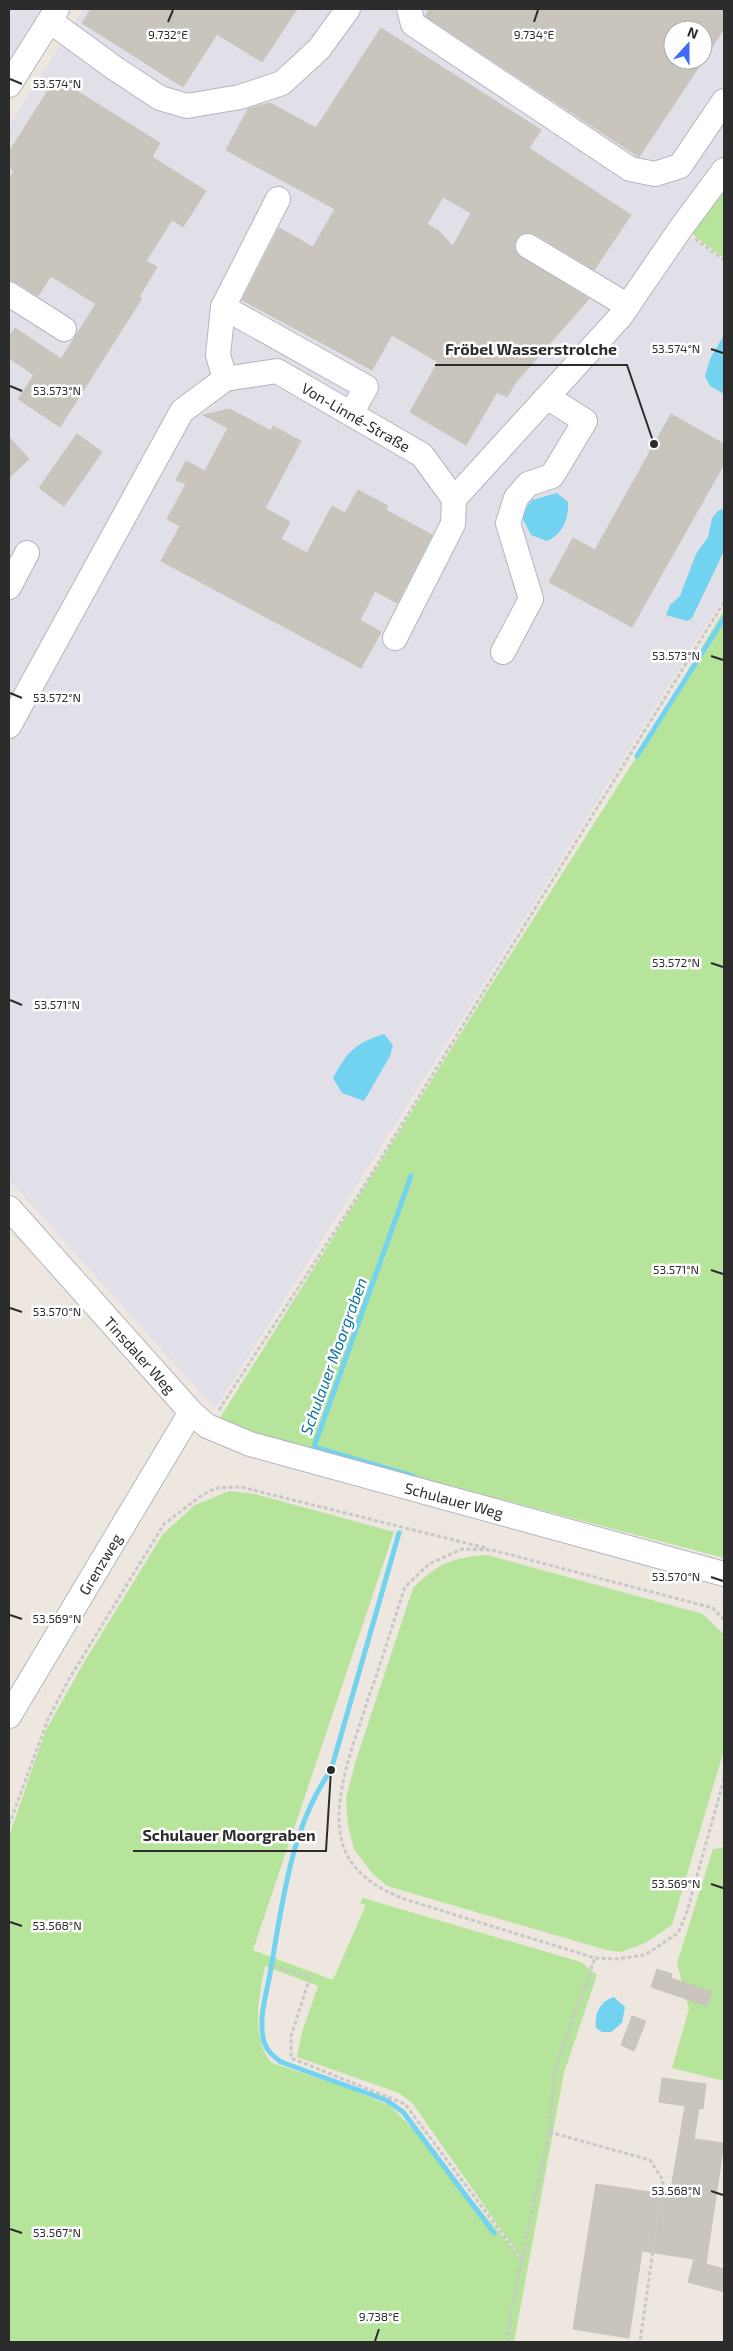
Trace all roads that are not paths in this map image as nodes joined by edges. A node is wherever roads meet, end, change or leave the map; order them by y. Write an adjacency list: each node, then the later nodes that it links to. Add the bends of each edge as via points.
1 (348, 9): 3 (street, via 319,49 282,83 240,97 187,106 160,98 113,67)
2 (409, 9): 5 (street, via 413,24 630,169 655,174 680,166)
3 (54, 15): 4 (street)
4 (9, 85)
5 (724, 101)
6 (724, 170): 10 (street)
7 (278, 199): 11 (street)
8 (528, 246): 10 (street)
9 (9, 294): 12 (street)
10 (628, 306): 14 (street)
11 (223, 307): 13 (street, via 218,355); 15 (street, via 366,387)
12 (64, 330)
13 (224, 379): 15 (street, Von-Linné-Straße, via 277,371); 21 (street, Von-Linné-Straße, via 182,411)
14 (547, 397): 16 (street); 20 (street, via 585,421 552,476 528,484 516,498 508,523 531,599)
15 (351, 414): 16 (street, Von-Linné-Straße, via 422,455)
16 (454, 499): 19 (street, via 452,524)
17 (27, 553): 18 (street)
18 (9, 588)
19 (395, 638)
20 (503, 652)
21 (16, 695): 22 (street, Von-Linné-Straße)
22 (9, 726)
23 (9, 1208): 24 (street, Tinsdaler Weg)
24 (199, 1419): 25 (street, Schulauer Weg, via 250,1444); 26 (street, Grenzweg)
25 (724, 1574)
26 (9, 1716)

